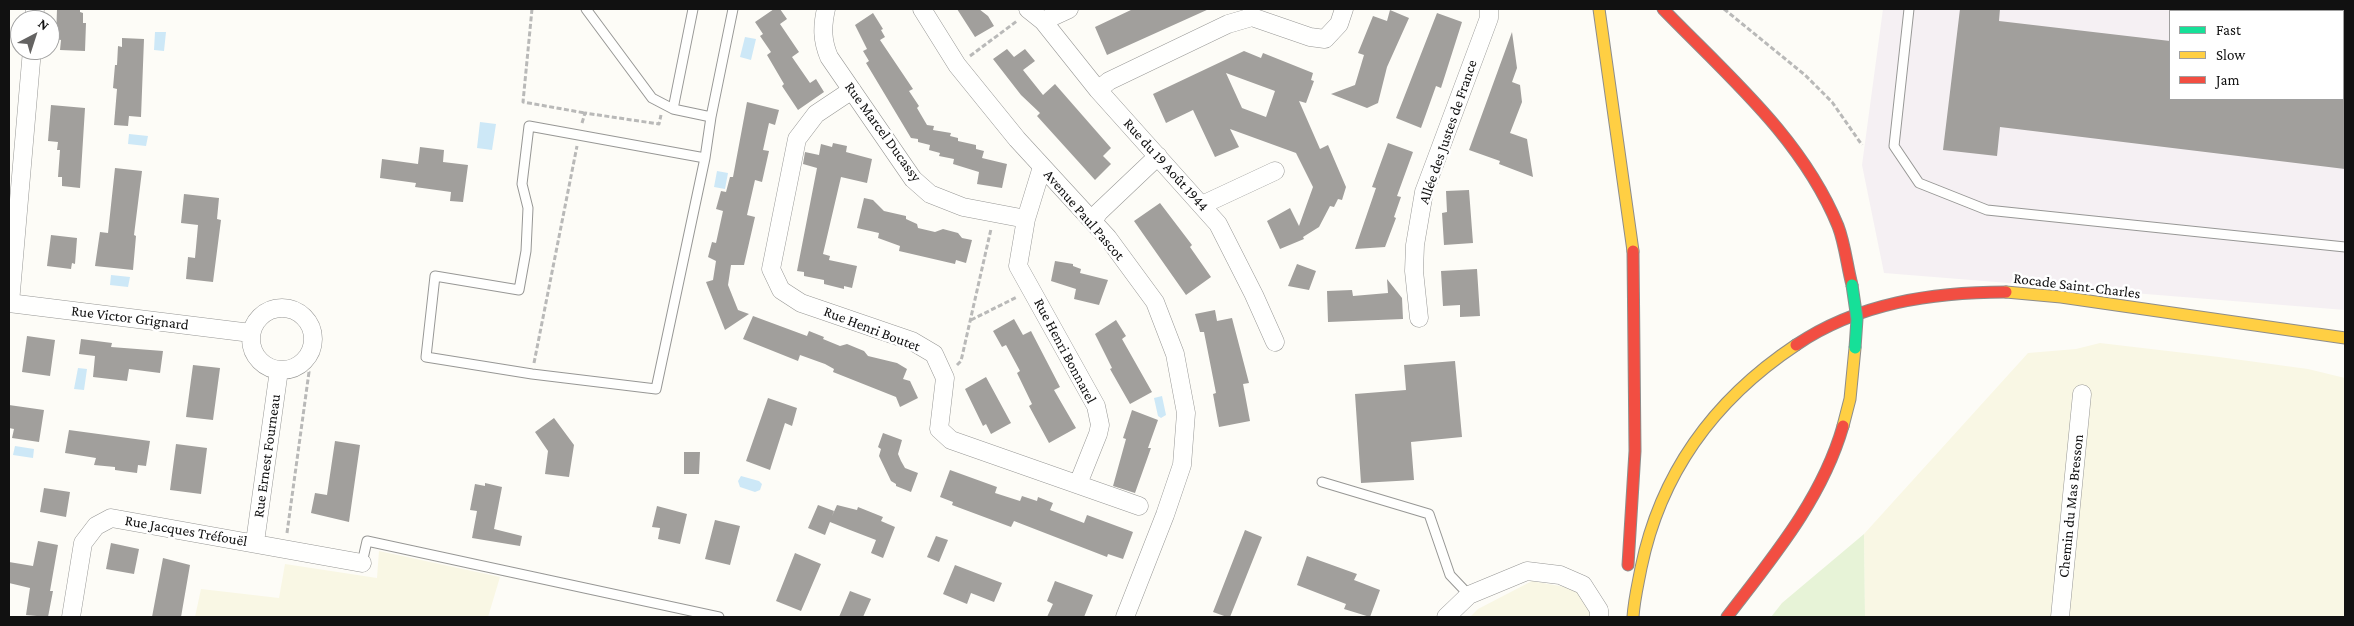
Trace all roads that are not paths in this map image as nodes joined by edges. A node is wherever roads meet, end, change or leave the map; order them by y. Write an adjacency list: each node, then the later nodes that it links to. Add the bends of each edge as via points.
1 (586, 9): 16 (lane, via 652,98)
2 (693, 9): 16 (lane)
3 (733, 9): 17 (lane)
4 (826, 9): 14 (street, Rue Marcel Ducassy, via 823,43)
5 (922, 9): 20 (street, Avenue Paul Pascot, via 957,65)
6 (1069, 9): 12 (street)
7 (1344, 9): 15 (street, via 1339,24 1325,39 1252,17 1211,32)
8 (1489, 9): 28 (street, Allée des Justes de France, via 1489,18 1424,192 1415,245)
9 (1599, 9): 48 (main road, via 1634,256 1635,450)
10 (1663, 9): 50 (main road, bridge, via 1774,123 1810,171 1838,227 1857,319 1850,400 1835,452 1798,524)
11 (1909, 9): 25 (lane, via 1894,146 1919,182 1987,210)
12 (1033, 14): 15 (street, Rue du 19 Août 1944)
13 (31, 60): 26 (street)
14 (852, 90): 23 (street, Rue Marcel Ducassy, via 913,179 930,194 963,207); 38 (street, Rue Henri Boutet, via 816,114 797,139 771,269 781,290 801,303 912,341 934,354 945,378 939,429 951,440)
15 (1098, 90): 18 (street, Rue du 19 Août 1944)
16 (673, 109): 17 (lane)
17 (711, 117): 19 (lane)
18 (1158, 156): 22 (street, Rue du 19 Août 1944); 24 (street)
19 (705, 158): 19 (lane, via 529,126 522,184 528,208 526,251 519,290 435,276 426,357 532,374 656,388)
20 (1042, 167): 23 (street); 24 (street, Avenue Paul Pascot)
21 (1275, 171): 22 (street)
22 (1202, 205): 34 (street, Rue du 19 Août 1944, via 1218,224)
23 (1026, 219): 38 (street, Rue Henri Bonnarel, via 1018,266 1096,406 1100,424)
24 (1093, 221): 45 (street, Avenue Paul Pascot, via 1155,302 1175,354 1186,413 1182,465)
25 (2345, 247)
26 (10, 303): 31 (street, Rue Victor Grignard)
27 (2115, 317): 30 (main road, Rocade Saint-Charles)
28 (1419, 318)
29 (1872, 322): 32 (main road)
30 (2274, 329): 33 (main road, Rocade Saint-Charles); 49 (main road, Rocade Saint-Charles, via 2017,292 1944,294 1882,305 1834,322 1789,347 1752,376 1686,450 1656,506 1645,546)
31 (251, 333): 35 (street, via 254,353 269,367); 35 (street, via 254,324 269,310 279,307 299,312 306,319 313,338 309,353 299,365)
32 (1846, 334)
33 (2345, 338)
34 (1275, 342)
35 (280, 370): 40 (street, Rue Ernest Fourneau)
36 (2082, 394): 51 (street, Chemin du Mas Bresson)
37 (1322, 482): 42 (lane, via 1429,514 1450,574)
38 (1078, 484): 39 (street)
39 (1139, 506)
40 (255, 542): 41 (street); 43 (street, Rue Jacques Tréfouël, via 111,518 96,526 83,542)
41 (362, 563): 44 (lane, via 367,541)
42 (1468, 595): 46 (street); 47 (street, via 1527,571 1560,574 1582,585 1599,610)
43 (72, 617)
44 (719, 617)
45 (1125, 617)
46 (1446, 617)
47 (1599, 617)
48 (1626, 617)
49 (1633, 617)
50 (1727, 617)
51 (2060, 617)

